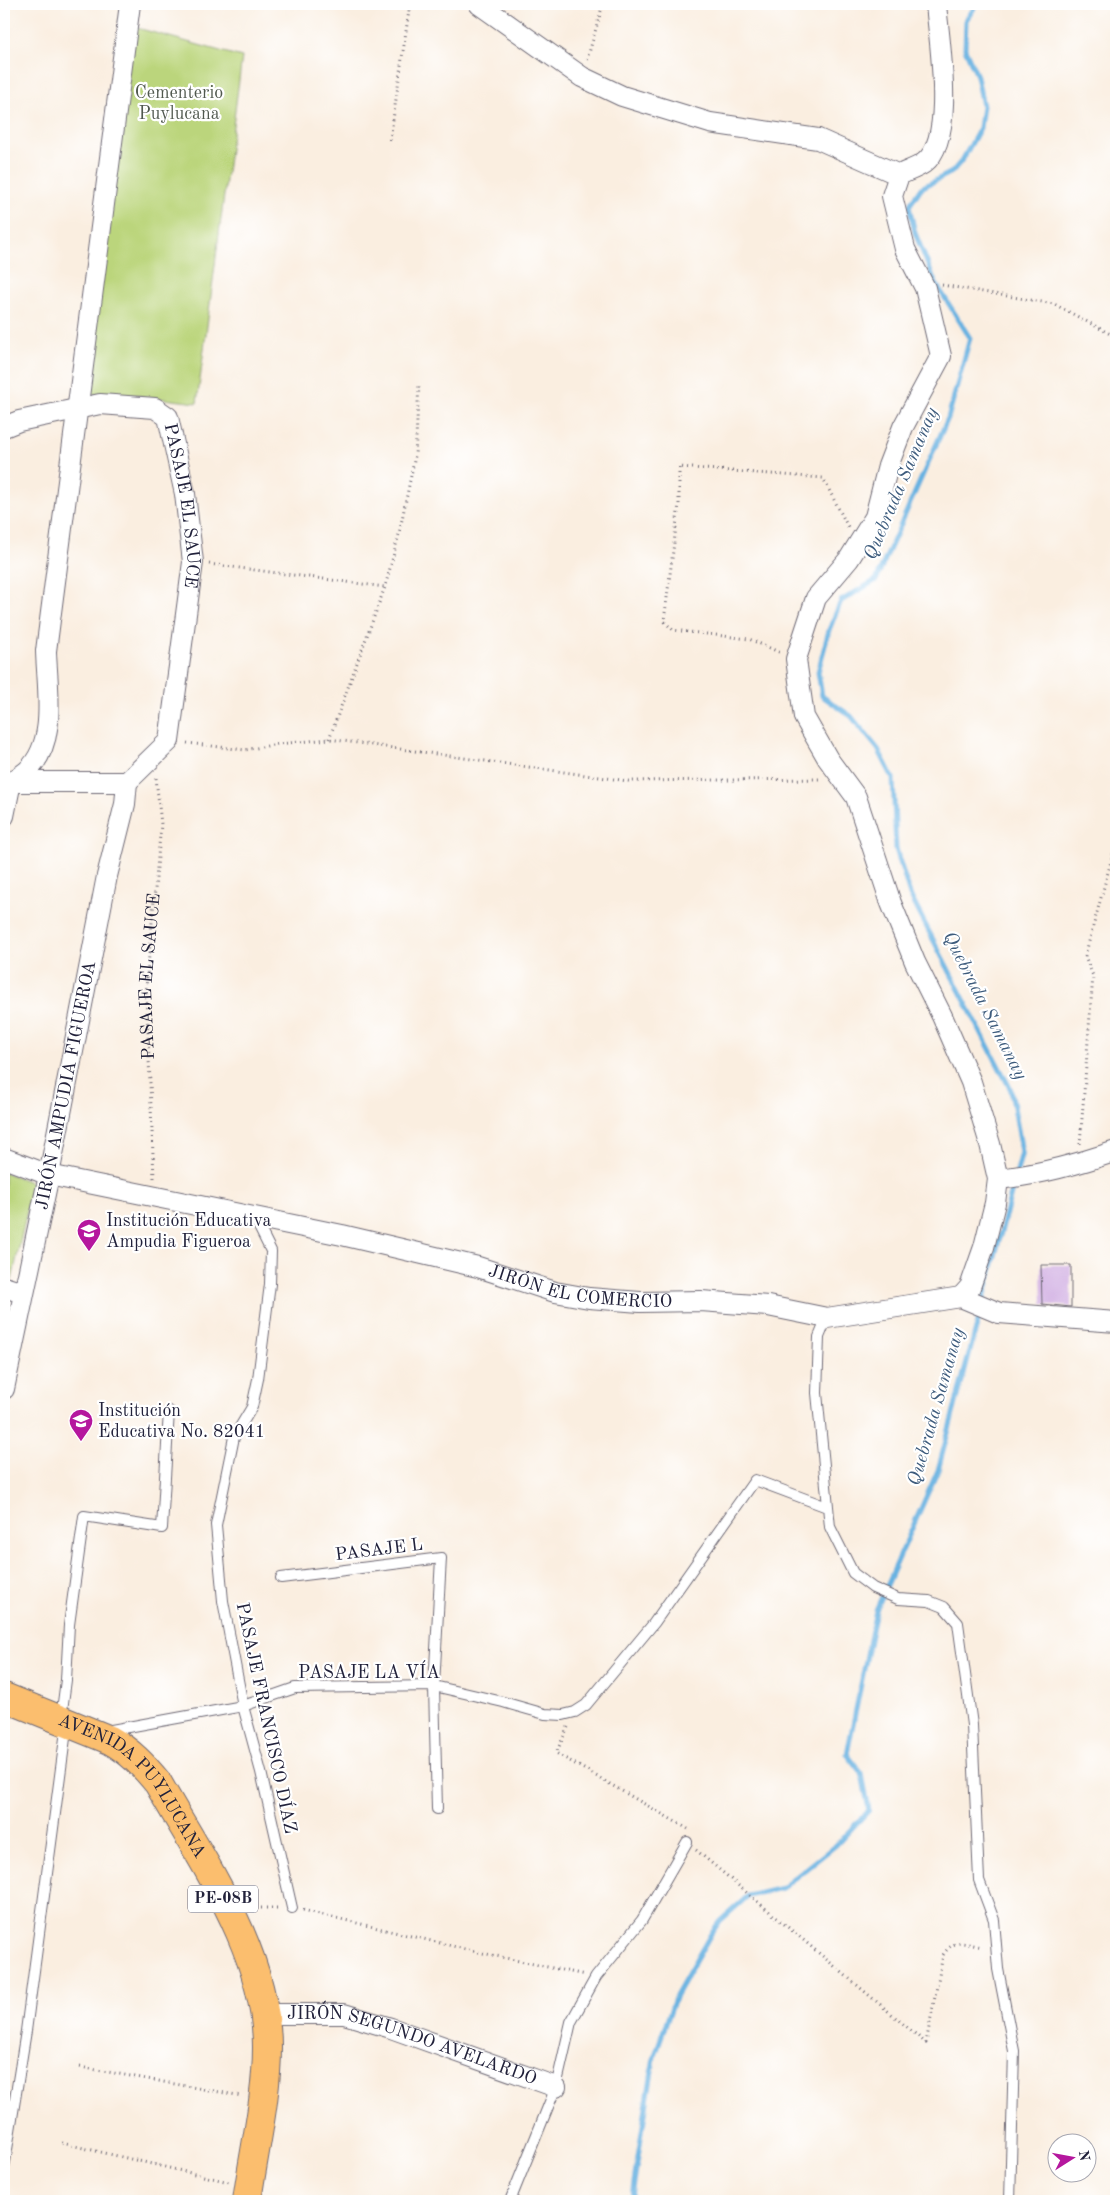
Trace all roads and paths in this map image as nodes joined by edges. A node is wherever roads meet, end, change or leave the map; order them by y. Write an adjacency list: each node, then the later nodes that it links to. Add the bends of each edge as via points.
1 (130, 4): 12 (street)
2 (410, 4): 7 (path)
3 (479, 4): 6 (street)
4 (603, 4): 6 (path)
5 (936, 4): 8 (street, via 944,111 938,143 924,163)
6 (582, 77): 8 (street, via 622,96 710,123 818,139)
7 (390, 140)
8 (899, 175): 14 (street, via 892,196 905,249 925,288 941,356 902,427 875,517)
9 (944, 284): 10 (path, via 1054,304)
10 (1116, 337)
11 (419, 385): 16 (path, via 415,456)
12 (77, 409): 13 (street, PASAJE EL SAUCE); 15 (street, PASAJE EL SAUCE, via 100,404 155,408 168,417 185,494); 22 (street, via 46,651 48,727 39,755 27,771)
13 (4, 427)
14 (858, 545): 17 (street, via 816,598); 17 (path, via 823,478 679,467 679,504 664,621 673,630 749,639)
15 (194, 562): 16 (path); 19 (street, PASAJE EL SAUCE)
16 (385, 587): 18 (path)
17 (796, 659): 21 (street, via 804,717)
18 (329, 739): 19 (path, via 245,750); 21 (path, via 628,780)
19 (168, 741): 20 (street)
20 (153, 756): 23 (street); 31 (path, PASAJE EL SAUCE, via 161,824 146,988)
21 (842, 778): 30 (street, via 856,797 895,911 971,1082 990,1144)
22 (7, 782): 23 (street); 24 (street)
23 (127, 782): 29 (street, JIRÓN AMPUDIA FIGUEROA)
24 (4, 816)
25 (1116, 843): 28 (path, via 1085,956 1093,976)
26 (1116, 1151): 28 (street)
27 (4, 1158): 29 (street, JIRÓN EL COMERCIO)
28 (1079, 1164): 30 (street)
29 (49, 1175): 31 (street, JIRÓN EL COMERCIO); 34 (street, JIRÓN AMPUDIA FIGUEROA)
30 (1009, 1178): 35 (street, via 995,1203)
31 (155, 1196): 32 (street, JIRÓN EL COMERCIO)
32 (254, 1216): 36 (street, JIRÓN EL COMERCIO, via 478,1267 555,1292 640,1302 701,1301 768,1306); 44 (lane, PASAJE FRANCISCO DÍAZ, via 271,1250 270,1284 252,1407 234,1437 216,1525 223,1601)
33 (4, 1287): 34 (street)
34 (23, 1293): 38 (street, JIRÓN AMPUDIA FIGUEROA)
35 (966, 1299): 36 (street, JIRÓN EL COMERCIO); 37 (street, via 999,1314)
36 (827, 1318): 40 (lane, via 819,1337 817,1393)
37 (1116, 1322)
38 (4, 1389)
39 (169, 1411): 46 (lane, via 162,1528 84,1516 69,1625)
40 (827, 1507): 45 (lane, via 755,1480 654,1623 586,1704); 52 (lane, via 830,1527 853,1573 898,1599 928,1601 944,1607 958,1623 972,1725 980,1880 994,1920)
41 (281, 1578): 42 (lane, PASAJE L, via 441,1558)
42 (434, 1686): 44 (lane, PASAJE LA VÍA, via 296,1688); 45 (lane, PASAJE LA VÍA, via 544,1714); 48 (lane, PASAJE L)
43 (4, 1697): 46 (main road, AVENIDA PUYLUCANA / PE-08B)
44 (243, 1706): 47 (lane, PASAJE LA VÍA); 51 (lane, PASAJE FRANCISCO DÍAZ)
45 (575, 1712): 49 (path, via 556,1753 689,1830)
46 (64, 1721): 47 (main road, AVENIDA PUYLUCANA / PE-08B); 59 (lane, via 26,2031)
47 (94, 1733): 50 (main road, AVENIDA PUYLUCANA / PE-08B, via 125,1748 158,1783)
48 (437, 1809)
49 (686, 1842): 52 (path, via 926,2043 947,1949 957,1942); 53 (lane, via 642,1920)
50 (228, 1908): 51 (path); 54 (main road, AVENIDA PUYLUCANA / PE-08B, via 253,1963)
51 (292, 1908): 53 (path)
52 (996, 1949): 62 (lane, via 1014,2051)
53 (596, 1977): 56 (lane, via 571,2022)
54 (266, 2014): 56 (street, JIRÓN SEGUNDO AVELARDO, via 344,2014); 57 (main road, AVENIDA PUYLUCANA / PE-08B, via 267,2057)
55 (80, 2067): 57 (path)
56 (556, 2088): 61 (lane)
57 (262, 2100): 60 (main road, AVENIDA PUYLUCANA / PE-08B)
58 (62, 2143): 60 (path)
59 (4, 2168)
60 (248, 2194)
61 (510, 2201)
62 (1010, 2201)

